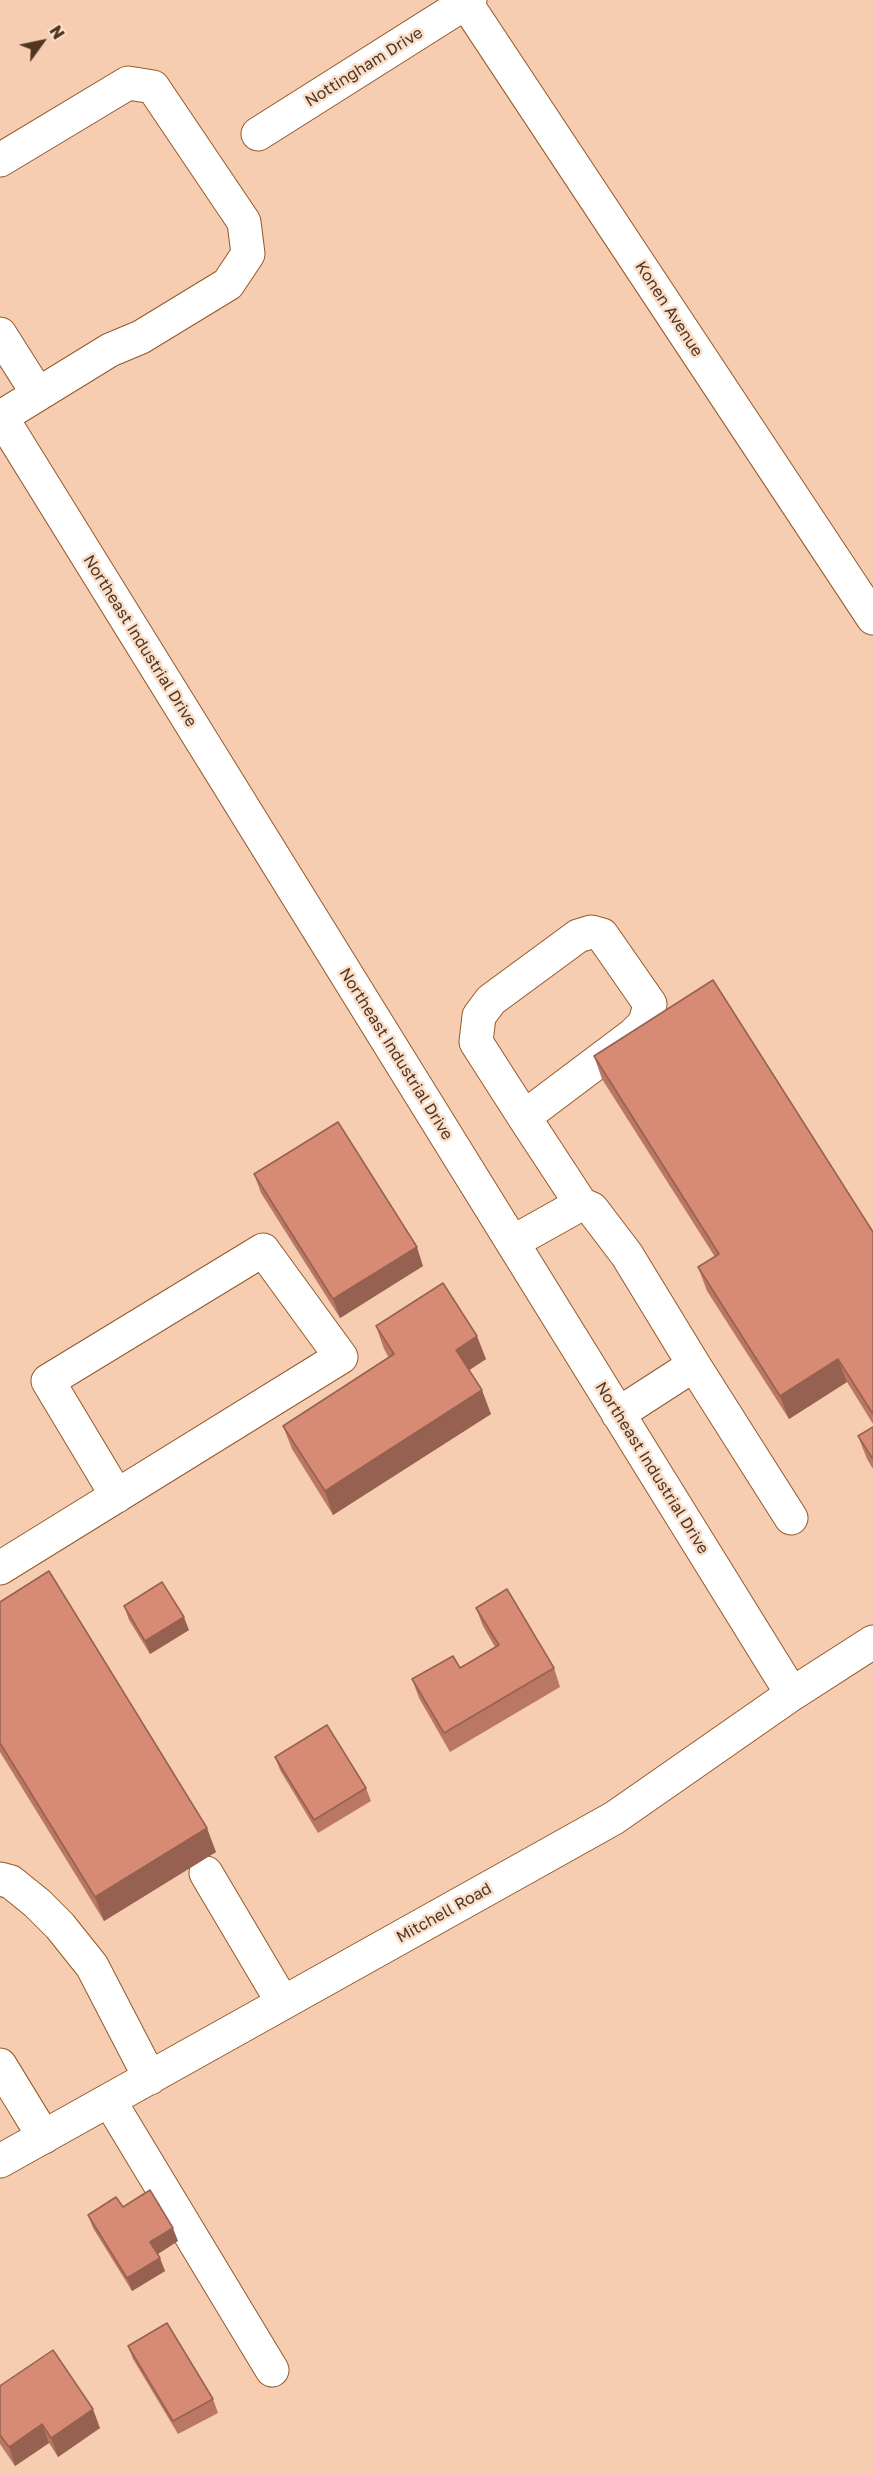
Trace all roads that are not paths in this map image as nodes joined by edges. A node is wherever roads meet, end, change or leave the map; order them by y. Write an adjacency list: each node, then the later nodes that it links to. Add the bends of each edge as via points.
1 (467, 1): 2 (street, Nottingham Drive); 7 (street, Konen Avenue)
2 (258, 134)
3 (0, 160): 5 (street, via 128,83 153,87 244,222 248,254 228,284)
4 (0, 334): 5 (street)
5 (38, 394): 6 (street)
6 (1, 416): 10 (street, Northeast Industrial Drive)
7 (873, 618)
8 (524, 1117): 8 (street, via 476,1042 479,1016 491,1000 578,936 591,932 602,935 650,1004 645,1023); 9 (street)
9 (581, 1204): 10 (street); 11 (street, via 592,1209 627,1255)
10 (513, 1242): 12 (street, Northeast Industrial Drive)
11 (694, 1365): 12 (street); 14 (street)
12 (618, 1414): 17 (street, Northeast Industrial Drive)
13 (117, 1496): 13 (street, via 341,1357 263,1250 48,1381); 15 (street)
14 (791, 1518)
15 (0, 1568)
16 (873, 1642): 17 (street, Mitchell Road)
17 (792, 1694): 20 (street, Mitchell Road, via 614,1818)
18 (206, 1873): 20 (street)
19 (0, 1879): 22 (street, via 11,1882 37,1903 92,1966)
20 (283, 2003): 22 (street, Mitchell Road)
21 (0, 2065): 24 (street)
22 (150, 2078): 23 (street, Mitchell Road)
23 (110, 2100): 24 (street, Mitchell Road); 26 (street)
24 (44, 2137): 25 (street, Mitchell Road)
25 (0, 2161)
26 (272, 2370)

